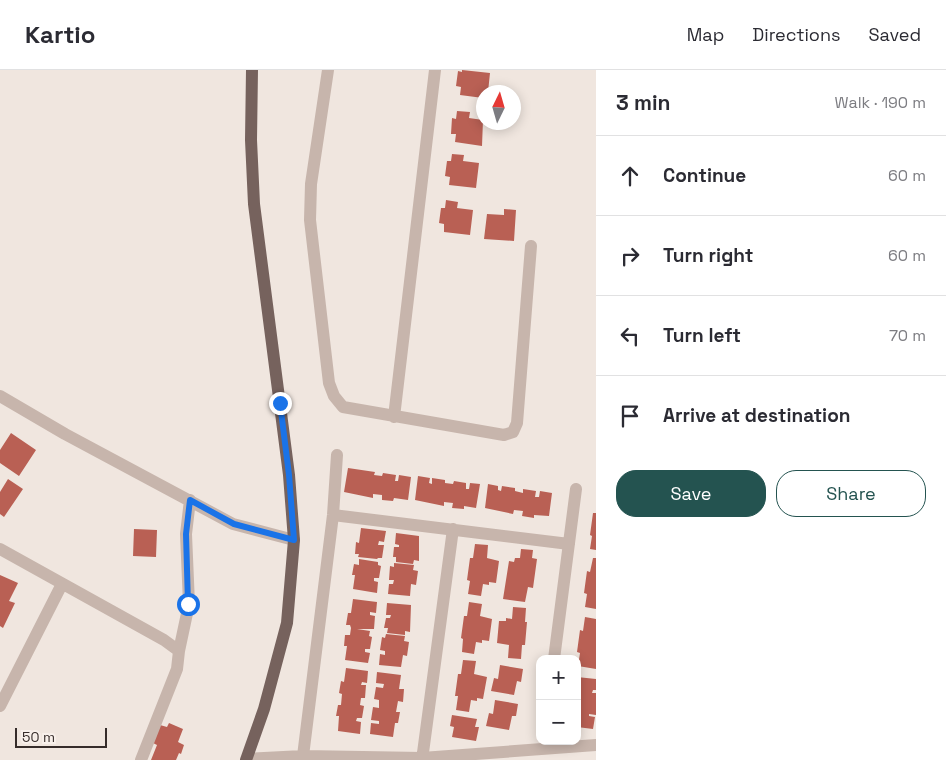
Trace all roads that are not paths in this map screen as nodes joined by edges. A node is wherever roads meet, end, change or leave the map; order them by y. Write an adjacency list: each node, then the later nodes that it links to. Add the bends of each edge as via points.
1 (252, 70): 12 (main road, via 254,204 289,475)
2 (328, 70): 6 (street, via 311,184 310,220 329,383 342,407)
3 (435, 70): 6 (street)
4 (531, 246): 6 (street, via 513,432 504,435)
5 (0, 396): 9 (street)
6 (394, 417)
7 (337, 455): 10 (street)
8 (576, 489): 13 (street)
9 (190, 500): 12 (street, via 234,524); 16 (street, via 186,534 188,604)
10 (333, 515): 11 (street); 21 (street)
11 (453, 529): 13 (street); 23 (street)
12 (294, 540): 25 (main road, via 287,623 264,709)
13 (569, 544): 17 (street)
14 (0, 549): 15 (street)
15 (62, 584): 16 (street); 18 (street)
16 (179, 651): 24 (street, via 177,669)
17 (555, 655)
18 (0, 706)
19 (596, 745): 20 (street)
20 (542, 746): 23 (street)
21 (303, 756): 22 (street); 25 (street)
22 (351, 759): 23 (street)
23 (422, 759)
24 (141, 760)
25 (246, 760)

